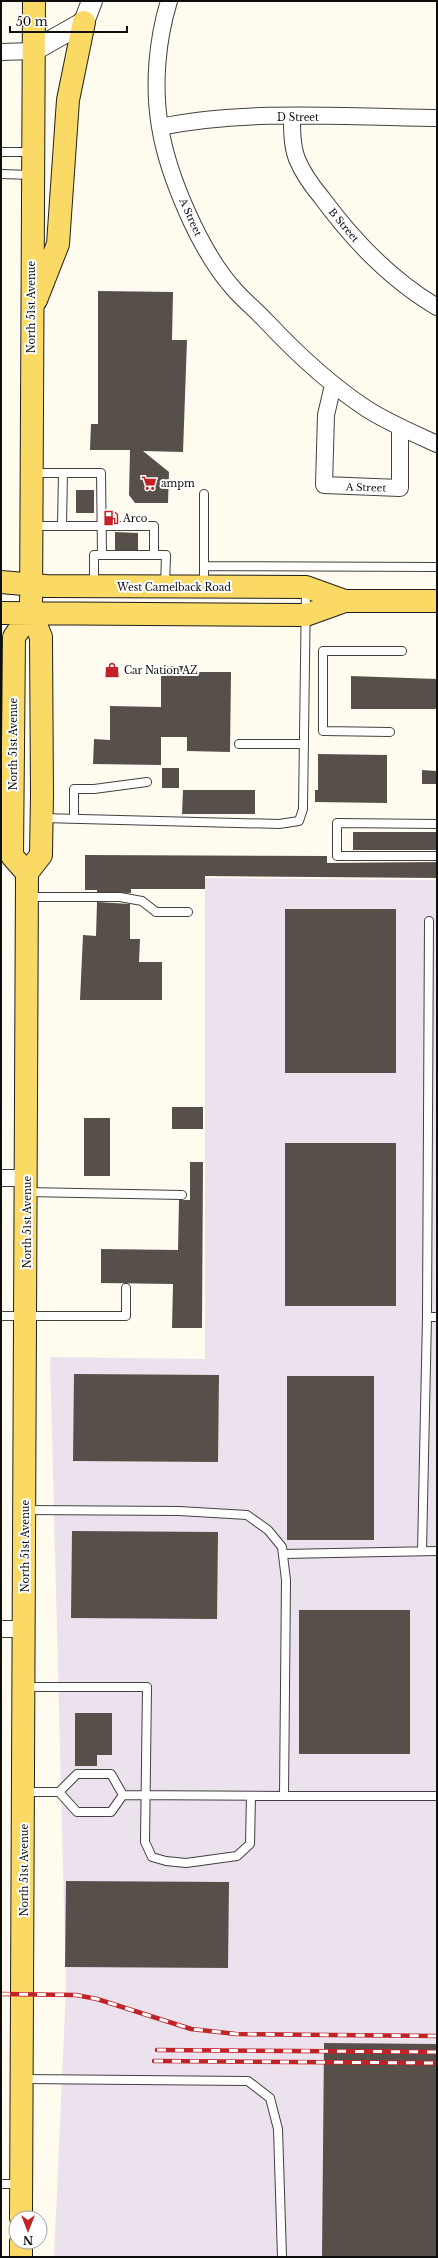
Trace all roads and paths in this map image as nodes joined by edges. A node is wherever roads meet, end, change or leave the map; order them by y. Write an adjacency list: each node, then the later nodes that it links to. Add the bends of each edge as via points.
1 (34, 1): 5 (main road, North 51st Avenue)
2 (92, 1): 4 (street)
3 (169, 1): 9 (street, A Street, via 163,20 157,74)
4 (84, 22): 5 (street); 15 (main road, via 68,100 58,244)
5 (33, 51): 6 (street); 11 (main road, North 51st Avenue)
6 (1, 52)
7 (292, 117): 8 (street, D Street); 9 (street, D Street, via 236,116 196,119); 14 (street, B Street, via 293,145 297,159 306,177 334,215 363,248 394,276)
8 (437, 118)
9 (160, 127): 16 (street, A Street, via 187,212 213,260 232,287 301,358)
10 (1, 152): 11 (lane)
11 (32, 152): 13 (main road, North 51st Avenue)
12 (1, 174): 13 (lane)
13 (32, 175): 15 (main road, North 51st Avenue)
14 (437, 307)
15 (31, 310): 19 (main road, North 51st Avenue)
16 (333, 385): 17 (street, A Street); 17 (street, A Street, via 326,415 324,485 400,488)
17 (400, 428): 18 (street, A Street)
18 (437, 444)
19 (31, 473): 20 (lane); 23 (main road, North 51st Avenue)
20 (63, 473): 22 (lane, via 101,473); 24 (lane)
21 (204, 494): 28 (lane)
22 (102, 525): 24 (lane); 25 (lane); 26 (lane, via 154,526)
23 (31, 526): 24 (lane); 30 (main road, North 51st Avenue)
24 (62, 526)
25 (102, 555): 26 (lane); 31 (lane, via 94,555)
26 (154, 555): 32 (lane, via 166,555)
27 (437, 567): 28 (lane)
28 (204, 576): 32 (main road, West Camelback Road); 33 (main road, West Camelback Road)
29 (1, 582): 30 (main road, West Camelback Road)
30 (31, 586): 31 (main road, West Camelback Road); 37 (main road, North 51st Avenue)
31 (94, 586): 32 (main road, West Camelback Road)
32 (165, 586)
33 (306, 587): 34 (main road, West Camelback Road); 38 (lane)
34 (345, 601): 35 (main road, West Camelback Road); 38 (main road, West Camelback Road)
35 (437, 601)
36 (1, 613): 37 (main road, West Camelback Road)
37 (31, 614): 38 (main road, West Camelback Road); 44 (main road, North 51st Avenue, via 41,637); 48 (main road, North 51st Avenue, via 14,637 12,856)
38 (306, 615): 42 (lane)
39 (402, 651): 40 (lane, via 323,651 323,731)
40 (390, 732)
41 (239, 744): 42 (lane)
42 (304, 744): 45 (lane, via 303,809 299,821 291,823)
43 (147, 782): 45 (lane, via 74,789)
44 (41, 818): 45 (lane); 48 (main road, North 51st Avenue, via 41,855)
45 (74, 819)
46 (437, 824): 47 (lane, via 337,823 337,856)
47 (437, 856)
48 (27, 873): 49 (main road, North 51st Avenue)
49 (27, 897): 50 (lane, via 120,897 142,901 156,912); 53 (main road, North 51st Avenue)
50 (188, 912)
51 (429, 921): 58 (lane)
52 (1, 1178): 53 (street)
53 (27, 1185): 54 (lane); 57 (main road, North 51st Avenue)
54 (182, 1195)
55 (126, 1288): 57 (lane, via 126,1316)
56 (1, 1316): 57 (lane)
57 (26, 1316): 60 (main road, North 51st Avenue)
58 (427, 1317): 59 (lane); 61 (lane)
59 (437, 1317)
60 (26, 1510): 63 (lane, via 179,1511 247,1515 268,1530 282,1547); 65 (main road, North 51st Avenue)
61 (422, 1551): 62 (lane); 63 (lane)
62 (437, 1551)
63 (283, 1554): 72 (lane, via 286,1580)
64 (1, 1629): 65 (street)
65 (25, 1630): 66 (main road, North 51st Avenue)
66 (25, 1686): 67 (main road, North 51st Avenue); 70 (lane, via 147,1686)
67 (24, 1792): 68 (lane); 74 (main road, North 51st Avenue)
68 (59, 1792): 69 (lane, via 77,1812 111,1812); 69 (lane, via 77,1774 111,1774)
69 (124, 1795): 70 (lane)
70 (146, 1796): 71 (lane); 71 (lane, via 145,1842 152,1857 186,1863 237,1856 250,1844)
71 (251, 1796): 72 (lane)
72 (284, 1796): 73 (lane)
73 (437, 1796)
74 (22, 2079): 75 (main road, North 51st Avenue); 77 (lane, via 248,2081 270,2098 278,2129)
75 (11, 2184): 76 (main road, North 51st Avenue)
76 (19, 2210)
77 (282, 2257)

